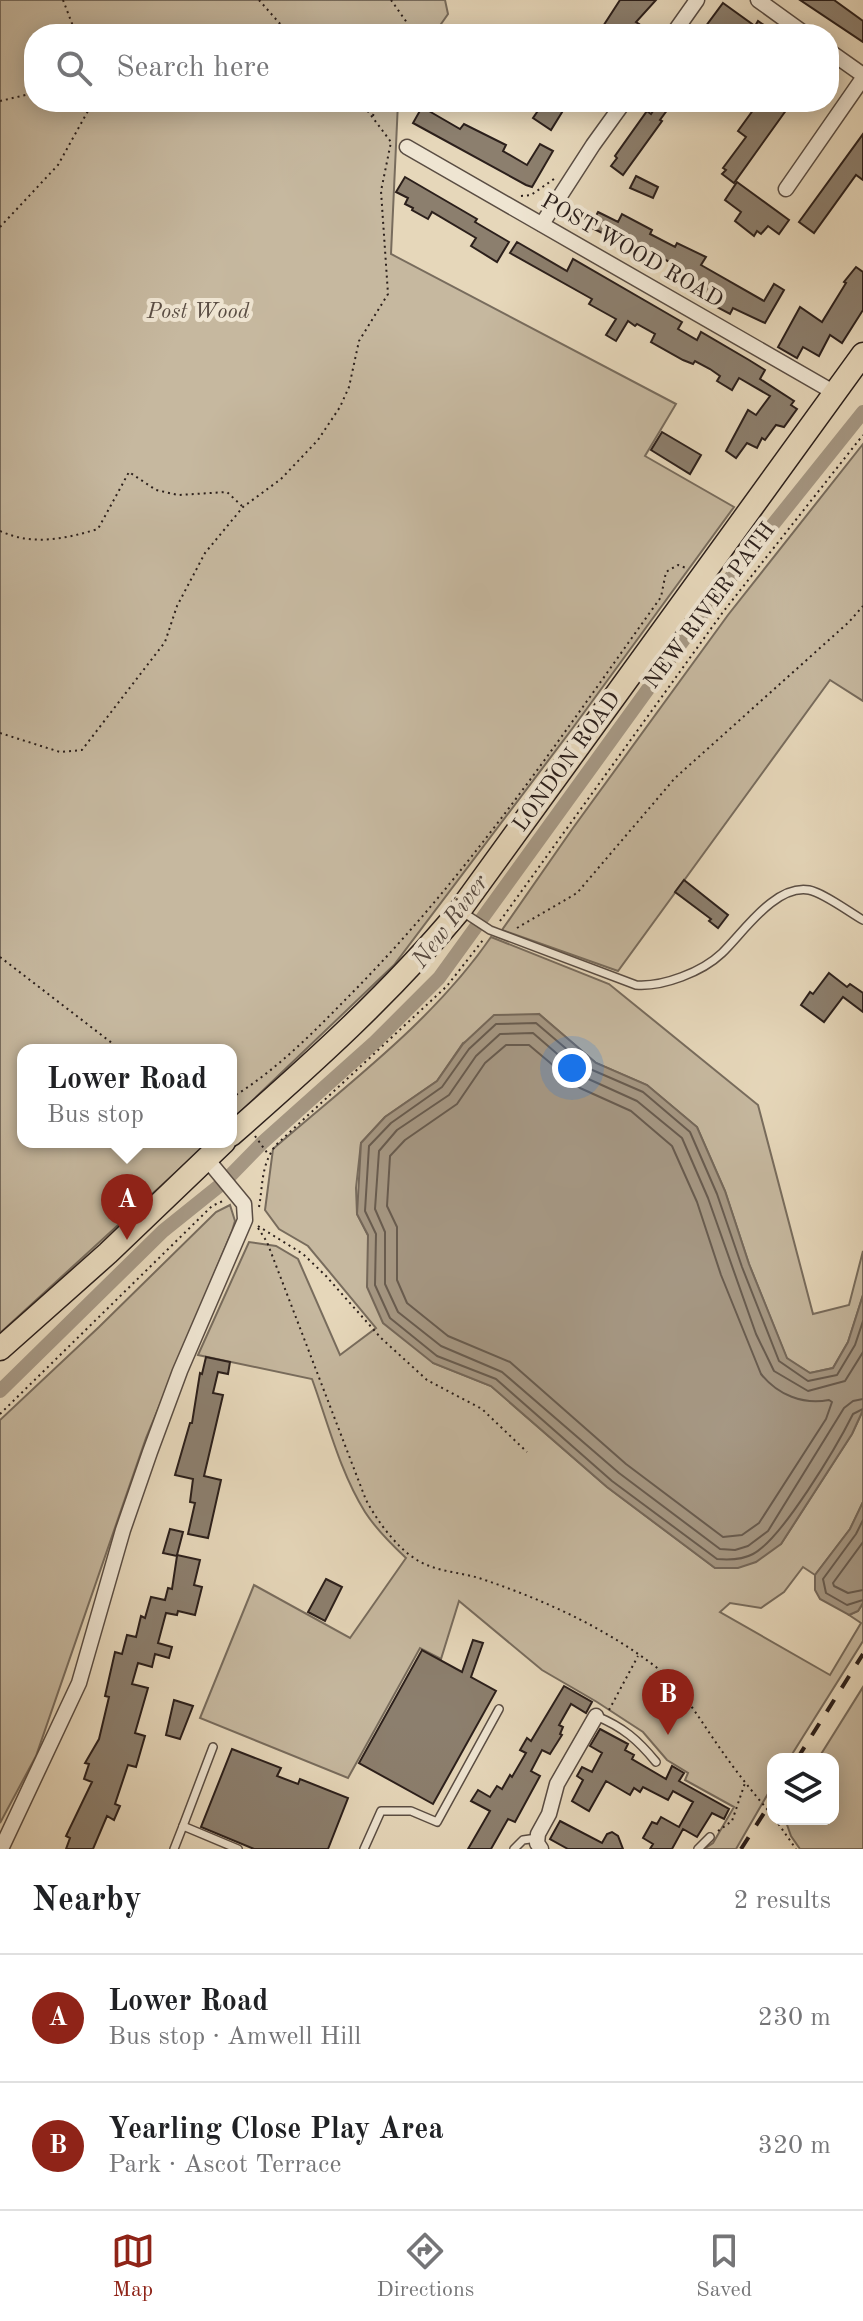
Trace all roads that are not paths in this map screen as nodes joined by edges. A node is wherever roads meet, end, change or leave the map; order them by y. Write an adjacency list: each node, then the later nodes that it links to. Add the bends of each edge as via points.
1 (697, 0): 3 (street)
2 (758, 0): 4 (street)
3 (680, 24)
4 (791, 24)
5 (839, 58): 6 (street)
6 (863, 76): 7 (street)
7 (839, 111)
8 (617, 112): 12 (street)
9 (838, 112): 11 (street)
10 (407, 147): 12 (street, POST WOOD ROAD)
11 (786, 189)
12 (542, 224): 14 (street, POST WOOD ROAD)
13 (863, 354): 14 (main road, LONDON ROAD)
14 (835, 393): 15 (main road, LONDON ROAD)
15 (467, 915): 16 (lane, via 636,985 651,986 720,956 769,904 794,890 811,890); 17 (main road, LONDON ROAD)
16 (863, 920)
17 (237, 1130)
18 (221, 1148): 19 (main road)
19 (213, 1166): 20 (main road); 28 (street, via 244,1204 245,1220 150,1452 79,1683)
20 (0, 1349)
21 (499, 1709): 31 (lane, via 437,1822 411,1811 381,1811)
22 (600, 1718): 24 (lane, via 638,1739); 27 (street, via 557,1784)
23 (213, 1747): 25 (lane)
24 (656, 1762)
25 (183, 1826): 29 (lane); 30 (lane)
26 (710, 1837): 33 (lane)
27 (539, 1844): 32 (lane, via 523,1840)
28 (1, 1849)
29 (174, 1849)
30 (238, 1849)
31 (364, 1849)
32 (514, 1849)
33 (698, 1849)

